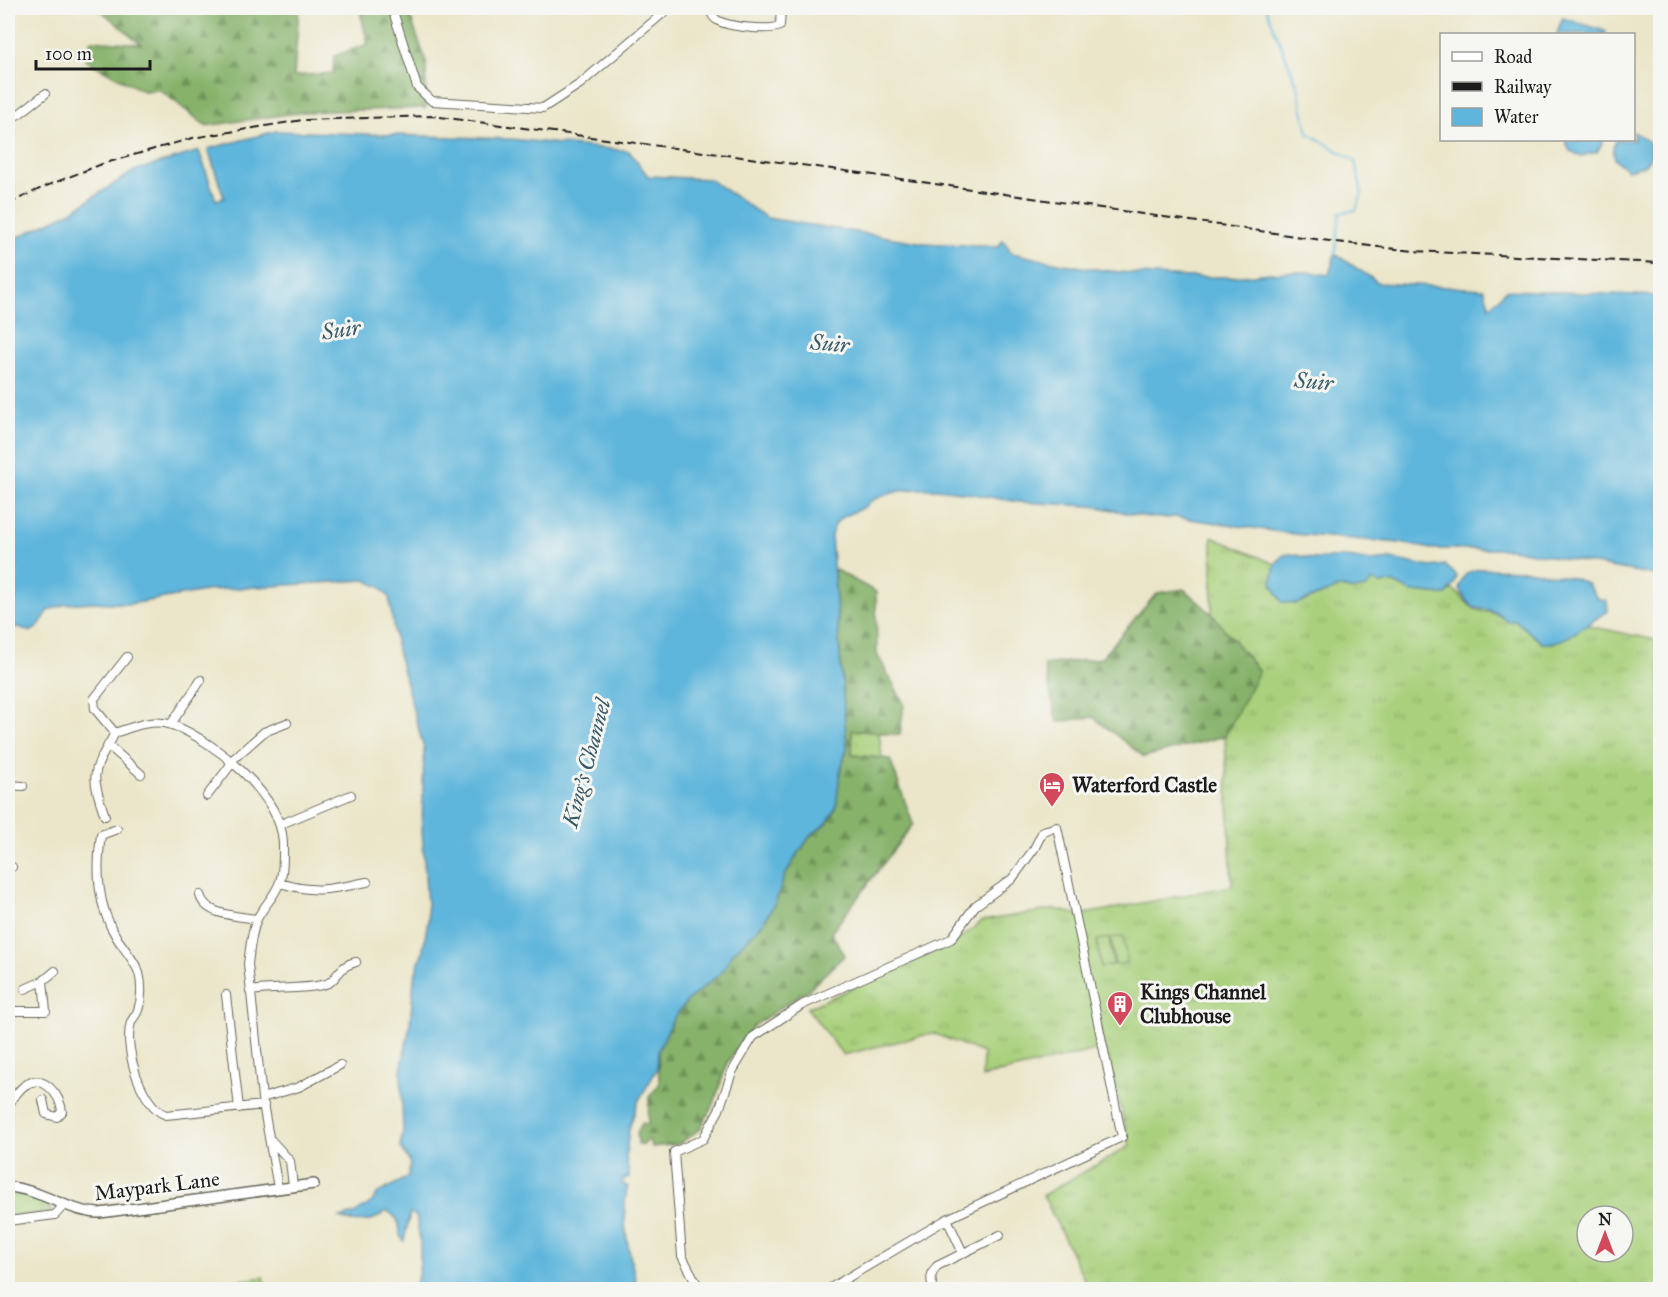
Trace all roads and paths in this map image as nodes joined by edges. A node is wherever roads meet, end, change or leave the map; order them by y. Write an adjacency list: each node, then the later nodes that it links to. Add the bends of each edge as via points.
1 (392, 8): 2 (street, via 417,87 432,101 543,108 580,84)
2 (669, 8)
3 (709, 8): 4 (street, via 723,24 772,29 780,26)
4 (781, 8)
5 (45, 94): 6 (street)
6 (8, 119)
7 (127, 657): 11 (street, via 94,699 95,710)
8 (201, 680): 10 (street)
9 (287, 723): 13 (street, via 264,732)
10 (171, 724): 11 (street, via 141,723); 13 (street)
11 (115, 733): 12 (street)
12 (108, 745): 14 (street); 19 (street, via 98,759 94,786)
13 (231, 763): 18 (street); 20 (street, via 259,787)
14 (141, 774)
15 (8, 785): 16 (street)
16 (23, 786)
17 (351, 795): 20 (street)
18 (207, 796)
19 (105, 816)
20 (281, 824): 23 (street)
21 (117, 829): 37 (street, via 101,835 98,882 113,931 139,973 141,992 129,1042 146,1100 156,1112 166,1115)
22 (367, 882): 23 (street, via 320,891)
23 (280, 883): 25 (street)
24 (200, 895): 25 (street, via 210,908)
25 (257, 919): 30 (street, via 250,942)
26 (356, 962): 30 (street, via 344,965 331,982 323,985)
27 (56, 971): 28 (street)
28 (43, 981): 29 (street); 32 (street, via 46,1011)
29 (25, 989)
30 (250, 991): 35 (street)
31 (226, 995): 37 (street)
32 (8, 1011)
33 (340, 1065): 35 (street)
34 (43, 1100): 36 (street, via 46,1114 57,1117 62,1112 53,1090 36,1081 25,1084)
35 (263, 1102): 37 (street); 38 (street)
36 (8, 1105)
37 (239, 1108)
38 (270, 1139): 40 (street, via 290,1161); 42 (street)
39 (314, 1184): 40 (street, Maypark Lane)
40 (293, 1186): 42 (street, Maypark Lane)
41 (8, 1187): 43 (street, Maypark Lane, via 39,1193)
42 (278, 1188): 43 (street, Maypark Lane, via 116,1212 87,1212)
43 (64, 1205): 45 (street, via 55,1215)
44 (947, 1219): 47 (street); 48 (street, via 1122,1137 1057,827 1043,831 1012,879 975,906 951,939 802,1005 753,1037 732,1072 719,1110 703,1139 674,1152 682,1256); 49 (street)
45 (8, 1221)
46 (1000, 1235): 47 (street)
47 (963, 1253): 50 (street, via 932,1272)
48 (700, 1290)
49 (827, 1290)
50 (933, 1290)

